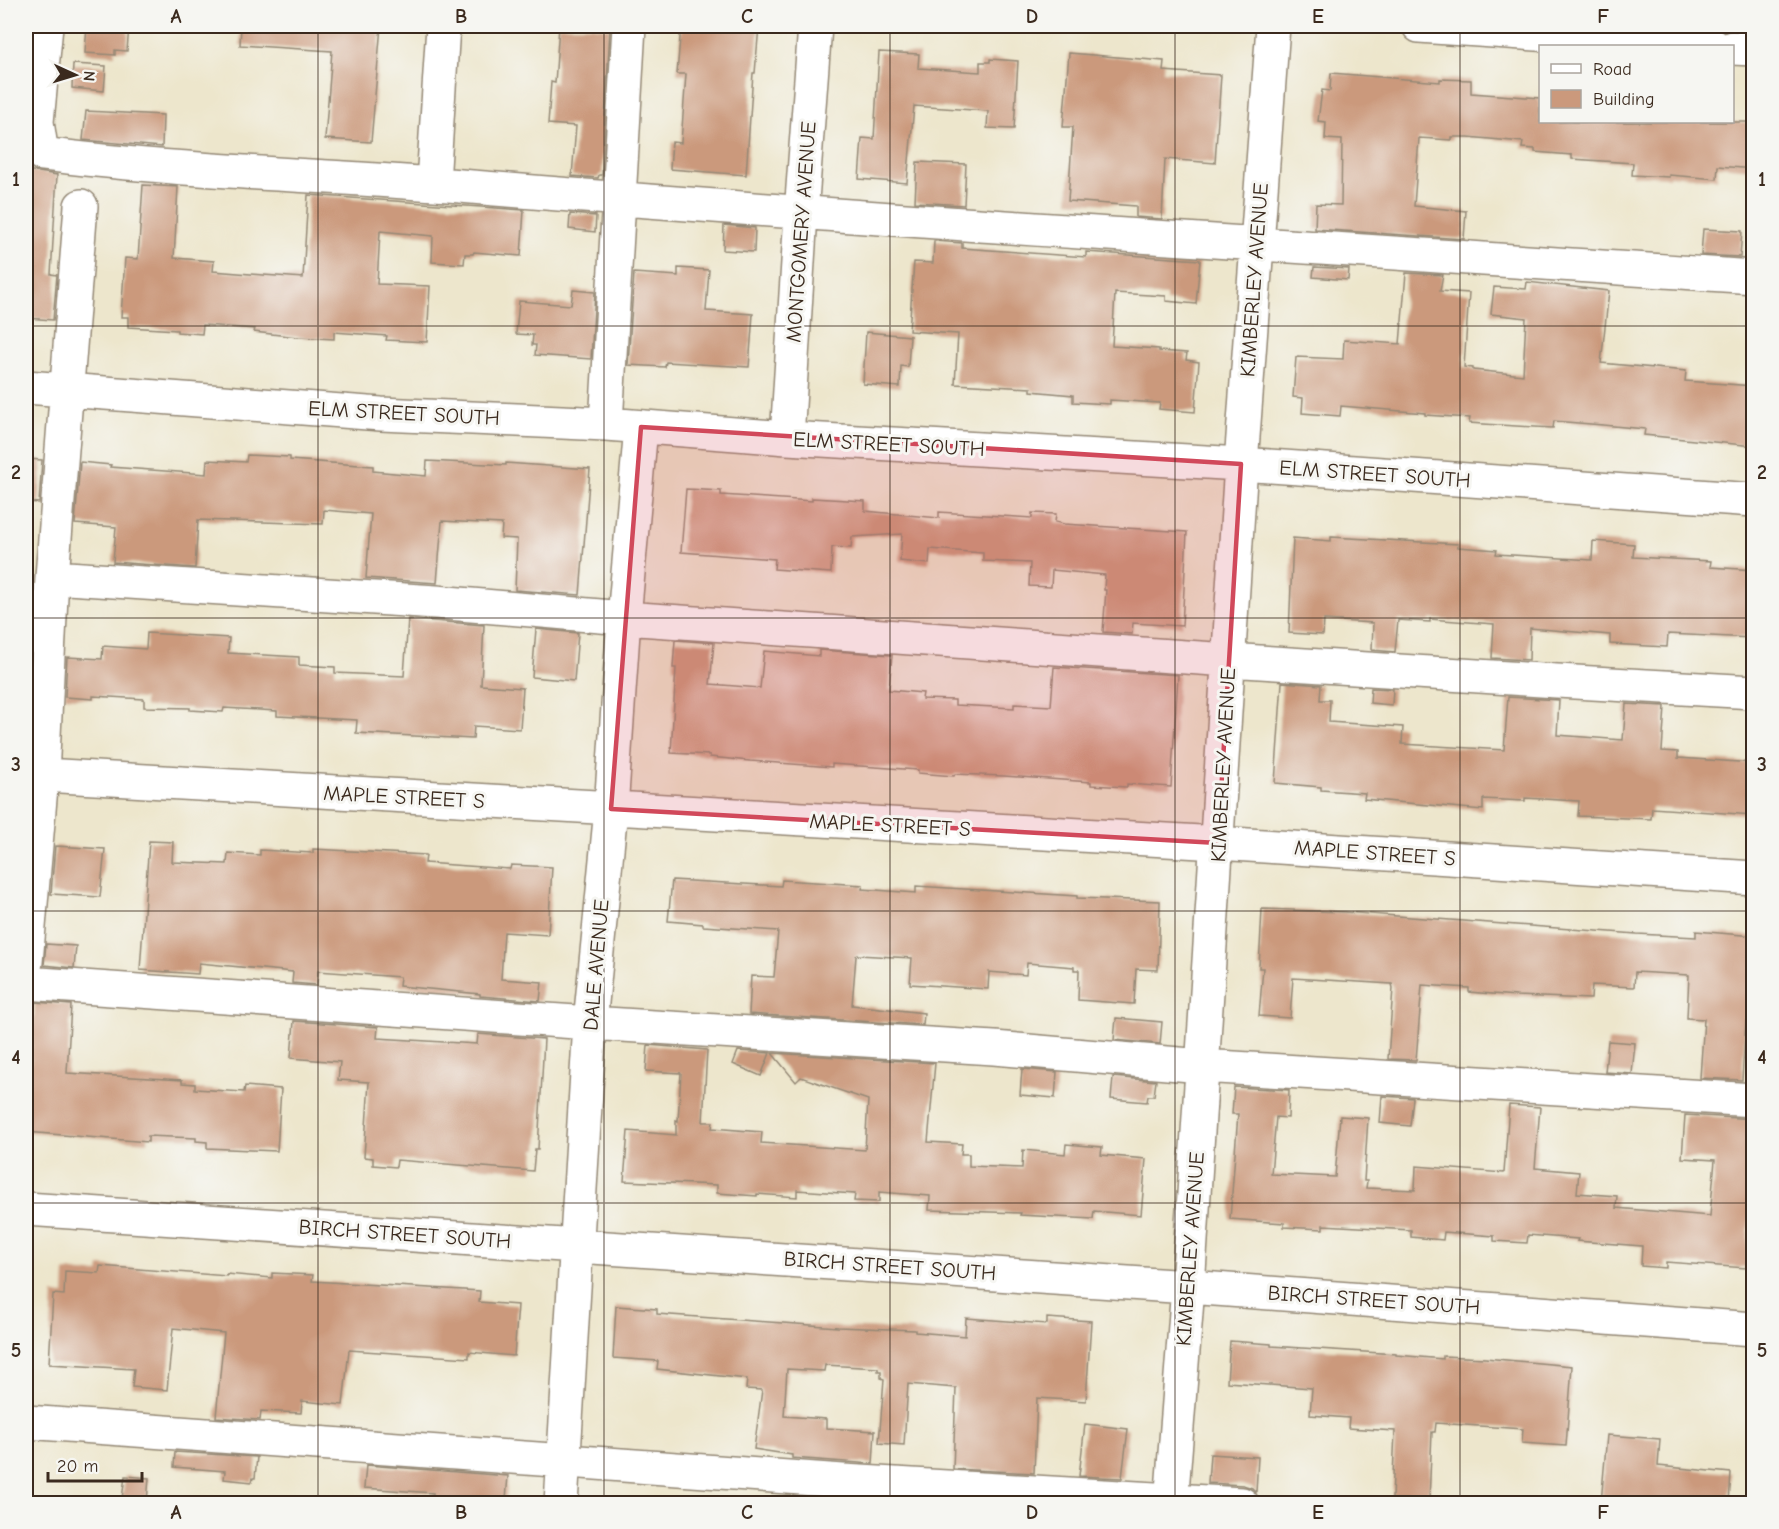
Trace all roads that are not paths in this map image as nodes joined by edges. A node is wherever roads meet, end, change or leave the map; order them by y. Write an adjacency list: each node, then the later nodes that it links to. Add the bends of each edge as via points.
1 (46, 26): 11 (street)
2 (443, 26): 12 (street)
3 (629, 26): 13 (street)
4 (815, 26): 15 (street, MONTGOMERY AVENUE)
5 (1273, 26): 16 (street, KIMBERLEY AVENUE)
6 (1419, 26): 7 (street)
7 (1580, 31): 8 (street)
8 (1705, 45)
9 (1734, 48): 10 (street)
10 (1754, 49)
11 (34, 65): 12 (street, via 42,154 226,171)
12 (433, 183): 13 (street)
13 (618, 199): 15 (street); 20 (street)
14 (81, 206): 19 (street)
15 (801, 214): 16 (street); 22 (street, MONTGOMERY AVENUE)
16 (1257, 245): 17 (street); 23 (street, KIMBERLEY AVENUE)
17 (1754, 277)
18 (26, 387): 19 (street, ELM STREET SOUTH)
19 (65, 390): 20 (street, ELM STREET SOUTH, via 381,414); 25 (street)
20 (606, 423): 21 (street, ELM STREET SOUTH)
21 (641, 427): 22 (street, ELM STREET SOUTH); 26 (street, DALE AVENUE)
22 (787, 438): 23 (street, ELM STREET SOUTH)
23 (1241, 464): 24 (street, ELM STREET SOUTH); 27 (street, KIMBERLEY AVENUE)
24 (1754, 501)
25 (52, 577): 26 (street); 29 (street)
26 (624, 618): 27 (street); 30 (street, DALE AVENUE)
27 (1229, 660): 28 (street); 31 (street, KIMBERLEY AVENUE)
28 (1754, 692)
29 (34, 774): 30 (street, MAPLE STREET S); 33 (street)
30 (611, 809): 31 (street, MAPLE STREET S); 35 (street, DALE AVENUE)
31 (1218, 843): 32 (street, MAPLE STREET S); 36 (street, KIMBERLEY AVENUE)
32 (1754, 878)
33 (26, 962)
34 (26, 983): 35 (street)
35 (590, 1023): 36 (street); 39 (street, DALE AVENUE)
36 (1202, 1066): 37 (street); 40 (street, KIMBERLEY AVENUE)
37 (1754, 1100)
38 (26, 1209): 39 (street, BIRCH STREET SOUTH)
39 (576, 1245): 40 (street, BIRCH STREET SOUTH); 43 (street, DALE AVENUE)
40 (1188, 1287): 41 (street, BIRCH STREET SOUTH); 44 (street, KIMBERLEY AVENUE)
41 (1754, 1329)
42 (26, 1422): 43 (street)
43 (563, 1460): 44 (street); 45 (street, DALE AVENUE)
44 (1171, 1501): 46 (street)
45 (561, 1503)
46 (1242, 1503)

